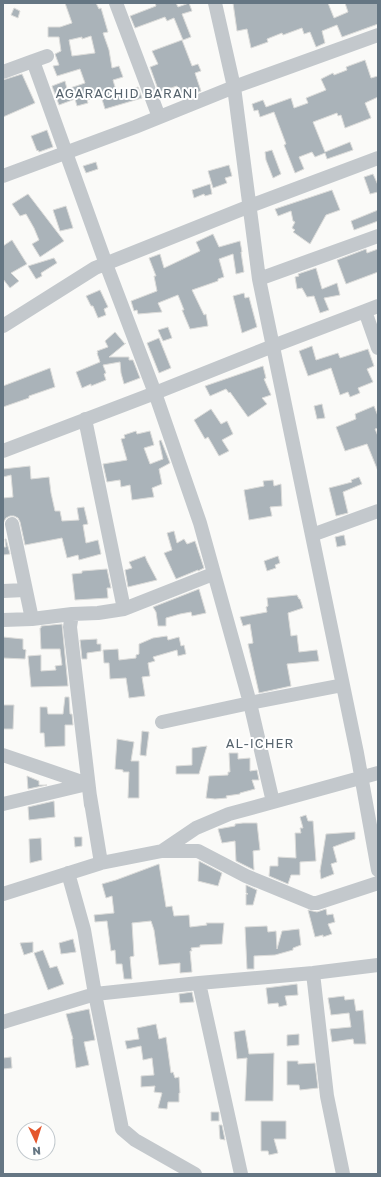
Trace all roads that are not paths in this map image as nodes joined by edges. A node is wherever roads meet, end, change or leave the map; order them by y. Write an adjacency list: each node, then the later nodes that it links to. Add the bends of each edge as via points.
1 (116, 3): 8 (street)
2 (215, 3): 7 (street)
3 (378, 35): 7 (street)
4 (47, 56): 5 (street)
5 (33, 61): 6 (street); 9 (street)
6 (3, 72)
7 (234, 86): 8 (street); 12 (street)
8 (159, 117): 9 (street)
9 (66, 153): 11 (street); 14 (street)
10 (378, 158): 12 (street)
11 (3, 176)
12 (250, 206): 14 (street); 15 (street)
13 (378, 236): 15 (street)
14 (106, 264): 17 (street, via 86,273); 20 (street)
15 (259, 279): 18 (street)
16 (371, 309): 18 (street); 19 (street)
17 (3, 326)
18 (273, 346): 20 (street); 25 (street)
19 (378, 348)
20 (156, 393): 21 (street); 26 (street, via 200,523)
21 (85, 420): 22 (street); 29 (street)
22 (3, 451)
23 (378, 511): 25 (street)
24 (12, 524): 27 (street)
25 (312, 535): 33 (street)
26 (213, 574): 29 (street); 34 (street)
27 (25, 590): 28 (street); 31 (street)
28 (3, 591)
29 (124, 609): 30 (street)
30 (72, 614): 31 (street); 42 (street, via 70,627)
31 (32, 619): 32 (street)
32 (3, 620)
33 (343, 685): 34 (street); 38 (street)
34 (250, 703): 35 (street); 40 (street)
35 (162, 722)
36 (3, 755): 39 (street)
37 (378, 773): 38 (street)
38 (361, 778): 40 (street); 45 (street)
39 (88, 784): 41 (street); 42 (street)
40 (273, 802): 43 (street, via 229,814 196,828)
41 (3, 804)
42 (91, 805): 44 (street)
43 (162, 851): 44 (street); 47 (street, via 198,851 246,876 312,903)
44 (101, 863): 46 (street)
45 (378, 870)
46 (68, 873): 48 (street); 52 (street, via 84,930)
47 (378, 883)
48 (3, 894)
49 (378, 965): 50 (street)
50 (313, 973): 51 (street); 56 (street, via 327,1096)
51 (199, 983): 52 (street); 55 (street)
52 (95, 994): 53 (street); 54 (street, via 122,1129 135,1140)
53 (3, 1022)
54 (195, 1174)
55 (241, 1174)
56 (343, 1174)

